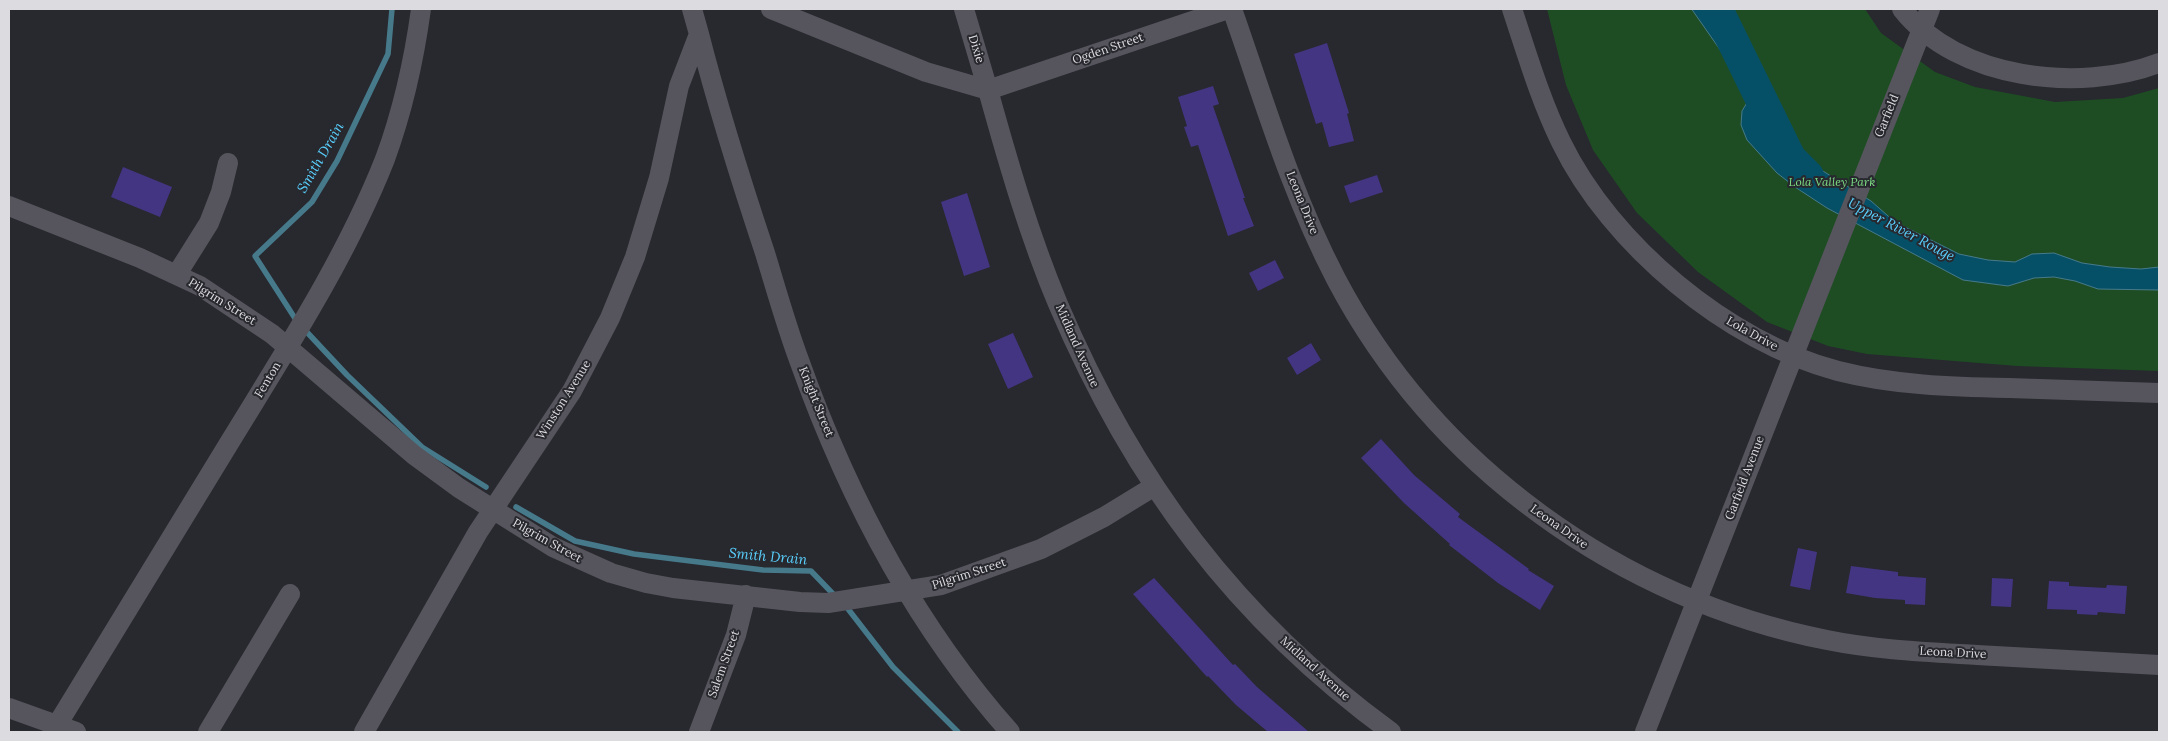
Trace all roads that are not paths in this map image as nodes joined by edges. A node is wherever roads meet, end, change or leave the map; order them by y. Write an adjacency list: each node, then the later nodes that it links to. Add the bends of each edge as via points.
1 (421, 9): 18 (street, Fenton, via 415,52 385,158 362,213)
2 (692, 9): 11 (street)
3 (771, 9): 13 (street, via 926,72)
4 (964, 9): 13 (street, Dixie)
5 (1228, 9): 13 (street, Ogden Street)
6 (1232, 9): 26 (street, Leona Drive, via 1314,234 1356,313 1405,384 1465,450 1542,516 1626,569)
7 (1512, 9): 19 (street, Lola Drive, via 1543,102 1562,144 1607,212 1657,265 1691,295 1742,331)
8 (1902, 9): 10 (street)
9 (1930, 9): 10 (street, Garfield)
10 (1922, 29): 12 (street, via 1953,51 1982,63 2035,75 2095,78 2138,71); 16 (street, Garfield)
11 (699, 34): 22 (street, Winston Avenue, via 679,86 659,178 635,257 610,318 572,391); 23 (street, Knight Street, via 719,112 799,360 842,467)
12 (2159, 63)
13 (988, 90): 21 (street, Midland Avenue, via 1033,238 1058,304 1101,398)
14 (228, 163): 17 (street, via 222,192 209,224)
15 (9, 206): 17 (street, Pilgrim Street)
16 (1845, 224): 19 (street, Garfield Avenue)
17 (177, 274): 18 (street, Pilgrim Street, via 221,298 272,334)
18 (287, 349): 22 (street, Pilgrim Street, via 317,370 414,454); 29 (street, Fenton)
19 (1794, 356): 20 (street, Lola Drive, via 1839,371 1927,385); 26 (street, Garfield Avenue)
20 (2159, 393)
21 (1153, 487): 23 (street, Pilgrim Street, via 1104,517 1041,549 941,585); 35 (street, Midland Avenue, via 1202,553 1250,608 1302,660)
22 (492, 510): 25 (street, Pilgrim Street, via 553,547 611,573 673,588); 32 (street, Winston Avenue)
23 (906, 591): 25 (street, Pilgrim Street, via 828,603); 34 (street, Knight Street, via 958,669)
24 (290, 594): 31 (street)
25 (746, 595): 33 (street, Salem Street, via 736,635)
26 (1697, 601): 27 (street, Leona Drive, via 1770,628 1830,641 1897,650); 36 (street, Garfield Avenue)
27 (2159, 665)
28 (9, 708): 29 (street)
29 (57, 725): 30 (street)
30 (76, 732)
31 (208, 732)
32 (364, 732)
33 (699, 732)
34 (1010, 732)
35 (1391, 732)
36 (1645, 732)

